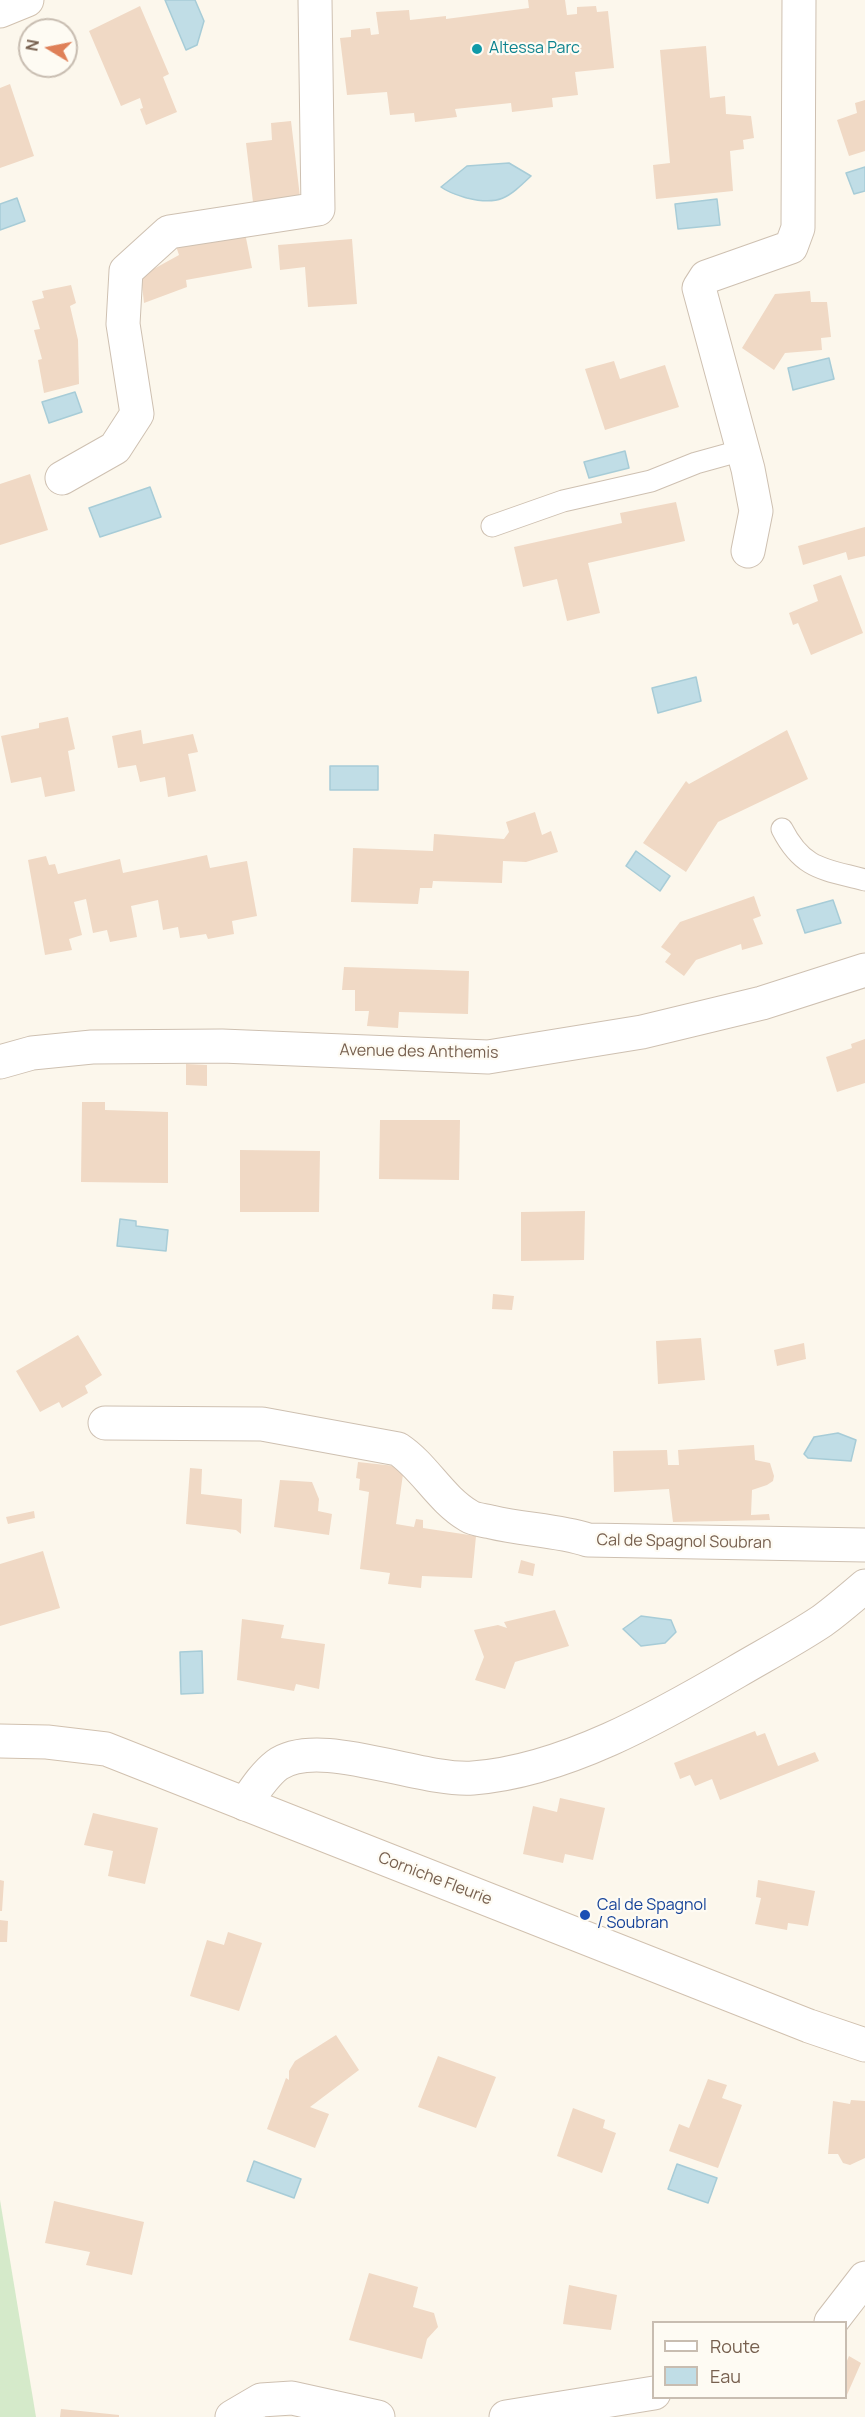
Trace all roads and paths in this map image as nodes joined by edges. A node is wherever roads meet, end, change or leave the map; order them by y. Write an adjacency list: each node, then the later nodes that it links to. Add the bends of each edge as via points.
1 (27, 0): 4 (street)
2 (315, 0): 6 (street, via 318,209 169,232 126,271 123,324 137,414 115,448)
3 (799, 0): 5 (street, via 798,228 791,247 706,277 699,288)
4 (0, 11)
5 (743, 450): 7 (lane, via 651,481 563,501); 8 (street, via 756,511)
6 (62, 478)
7 (492, 526)
8 (748, 551)
9 (782, 829): 10 (lane, via 793,850 806,862)
10 (865, 880)
11 (865, 970): 12 (street, Avenue des Anthemis, via 762,1003 642,1032 488,1057 222,1046 116,1047 32,1053)
12 (0, 1062)
13 (105, 1423): 14 (street, Cal de Spagnol Soubran, via 262,1424 398,1449 414,1460 445,1498 471,1517 527,1531 566,1533 588,1540)
14 (865, 1545)
15 (865, 1586): 17 (street, via 822,1621 692,1698 605,1743 516,1770 471,1778 422,1773 320,1753 298,1755 277,1765)
16 (0, 1741): 17 (street, Corniche Fleurie, via 106,1749)
17 (245, 1804): 18 (street, Corniche Fleurie)
18 (865, 2045)
19 (865, 2278): 20 (street)
20 (832, 2321)
21 (652, 2393): 24 (street)
22 (232, 2417): 23 (street, via 261,2400 292,2398)
23 (378, 2417)
24 (506, 2417)

